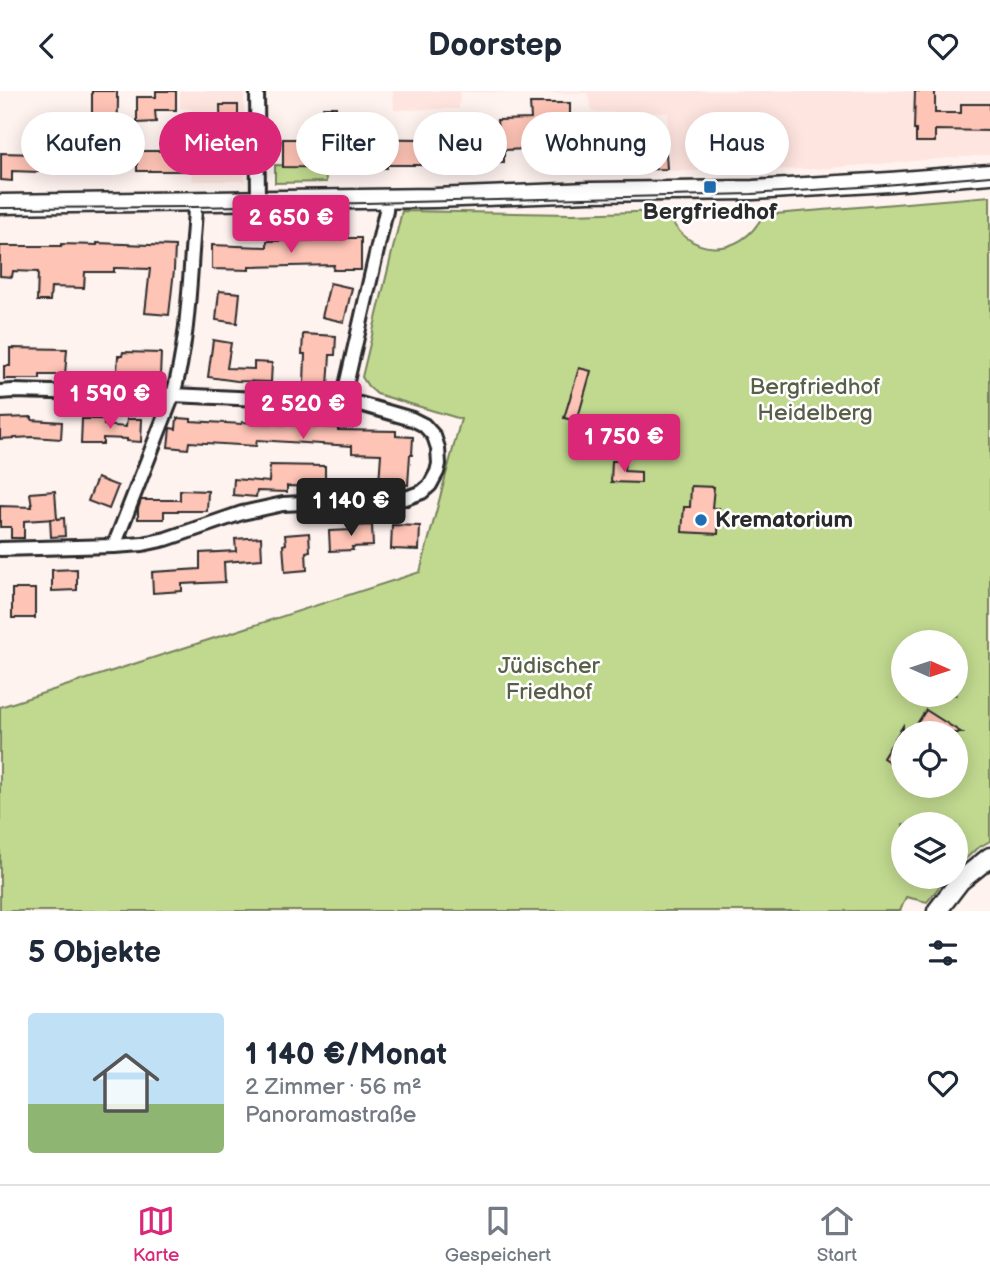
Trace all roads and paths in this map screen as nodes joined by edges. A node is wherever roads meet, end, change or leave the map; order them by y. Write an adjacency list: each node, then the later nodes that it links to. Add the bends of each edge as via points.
1 (257, 91): 4 (street)
2 (990, 174): 3 (main road, via 753,190)
3 (387, 198): 4 (main road); 9 (street)
4 (258, 200): 5 (main road)
5 (195, 202): 6 (main road); 8 (street, via 184,345)
6 (0, 204)
7 (0, 392): 8 (street)
8 (173, 395): 9 (street); 10 (street)
9 (342, 403): 10 (street, via 424,425 434,436 439,456 430,485 406,498 265,507 166,539)
10 (114, 546): 11 (street)
11 (0, 549)
12 (990, 857): 13 (main road, via 960,881)
13 (937, 911)

